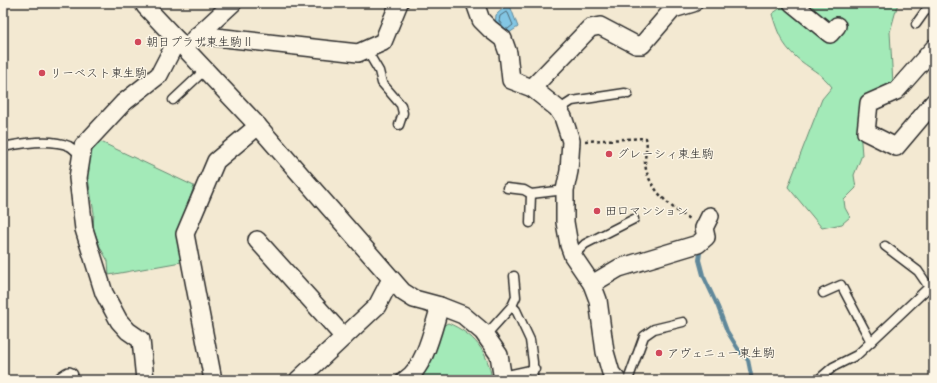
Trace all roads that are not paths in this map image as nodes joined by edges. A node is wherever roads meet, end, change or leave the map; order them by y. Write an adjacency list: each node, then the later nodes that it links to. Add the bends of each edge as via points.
1 (145, 3): 11 (street)
2 (233, 3): 10 (street)
3 (399, 3): 13 (street, via 383,42)
4 (475, 3): 15 (street, via 481,20 503,39 508,53 511,80)
5 (694, 3): 15 (street, via 673,9 642,45 636,45 600,26 590,28)
6 (792, 3): 9 (street, via 830,34)
7 (931, 3): 8 (lane)
8 (916, 24)
9 (837, 26)
10 (198, 35): 11 (street); 13 (street, via 358,53)
11 (181, 44): 14 (street); 23 (street, via 159,75 123,103 83,146)
12 (934, 48): 18 (street, via 896,91 870,103 866,132 896,147)
13 (366, 49): 20 (lane, via 382,83 401,105 403,113)
14 (205, 70): 17 (lane); 21 (street)
15 (532, 88): 19 (street)
16 (628, 94): 19 (lane, via 572,101)
17 (173, 100)
18 (934, 102)
19 (558, 110): 25 (street, via 571,141)
20 (399, 125)
21 (258, 126): 34 (street); 47 (street, via 216,161 185,234)
22 (3, 147): 23 (lane, via 35,142 52,143 69,146)
23 (81, 155): 46 (street, via 78,178 84,229 104,294 119,321 141,340)
24 (507, 188): 26 (lane, via 524,190)
25 (565, 190): 26 (lane); 32 (street, via 565,222)
26 (531, 194): 29 (lane)
27 (634, 219): 32 (lane, via 585,244)
28 (707, 222): 35 (street, via 706,237 698,244 619,268)
29 (530, 223)
30 (257, 240): 42 (street)
31 (885, 246): 36 (lane, via 918,271)
32 (573, 256): 35 (street)
33 (514, 276): 39 (lane, via 516,297)
34 (391, 278): 38 (street, via 403,292 414,299); 42 (street, via 377,306)
35 (592, 284): 51 (street, via 598,300 605,352 611,373)
36 (932, 289): 43 (lane)
37 (823, 293): 43 (lane, via 841,285)
38 (440, 306): 41 (street, via 463,315); 49 (street, via 421,362)
39 (512, 306): 41 (lane); 44 (lane, via 530,340)
40 (683, 322): 52 (lane, via 654,329 644,336)
41 (485, 336): 45 (street, via 499,355)
42 (344, 337): 48 (street)
43 (872, 342): 53 (lane)
44 (534, 369): 45 (lane); 50 (lane)
45 (503, 378)
46 (145, 380)
47 (213, 380)
48 (298, 380)
49 (405, 380)
50 (533, 380)
51 (617, 380)
52 (628, 380)
53 (818, 380)

